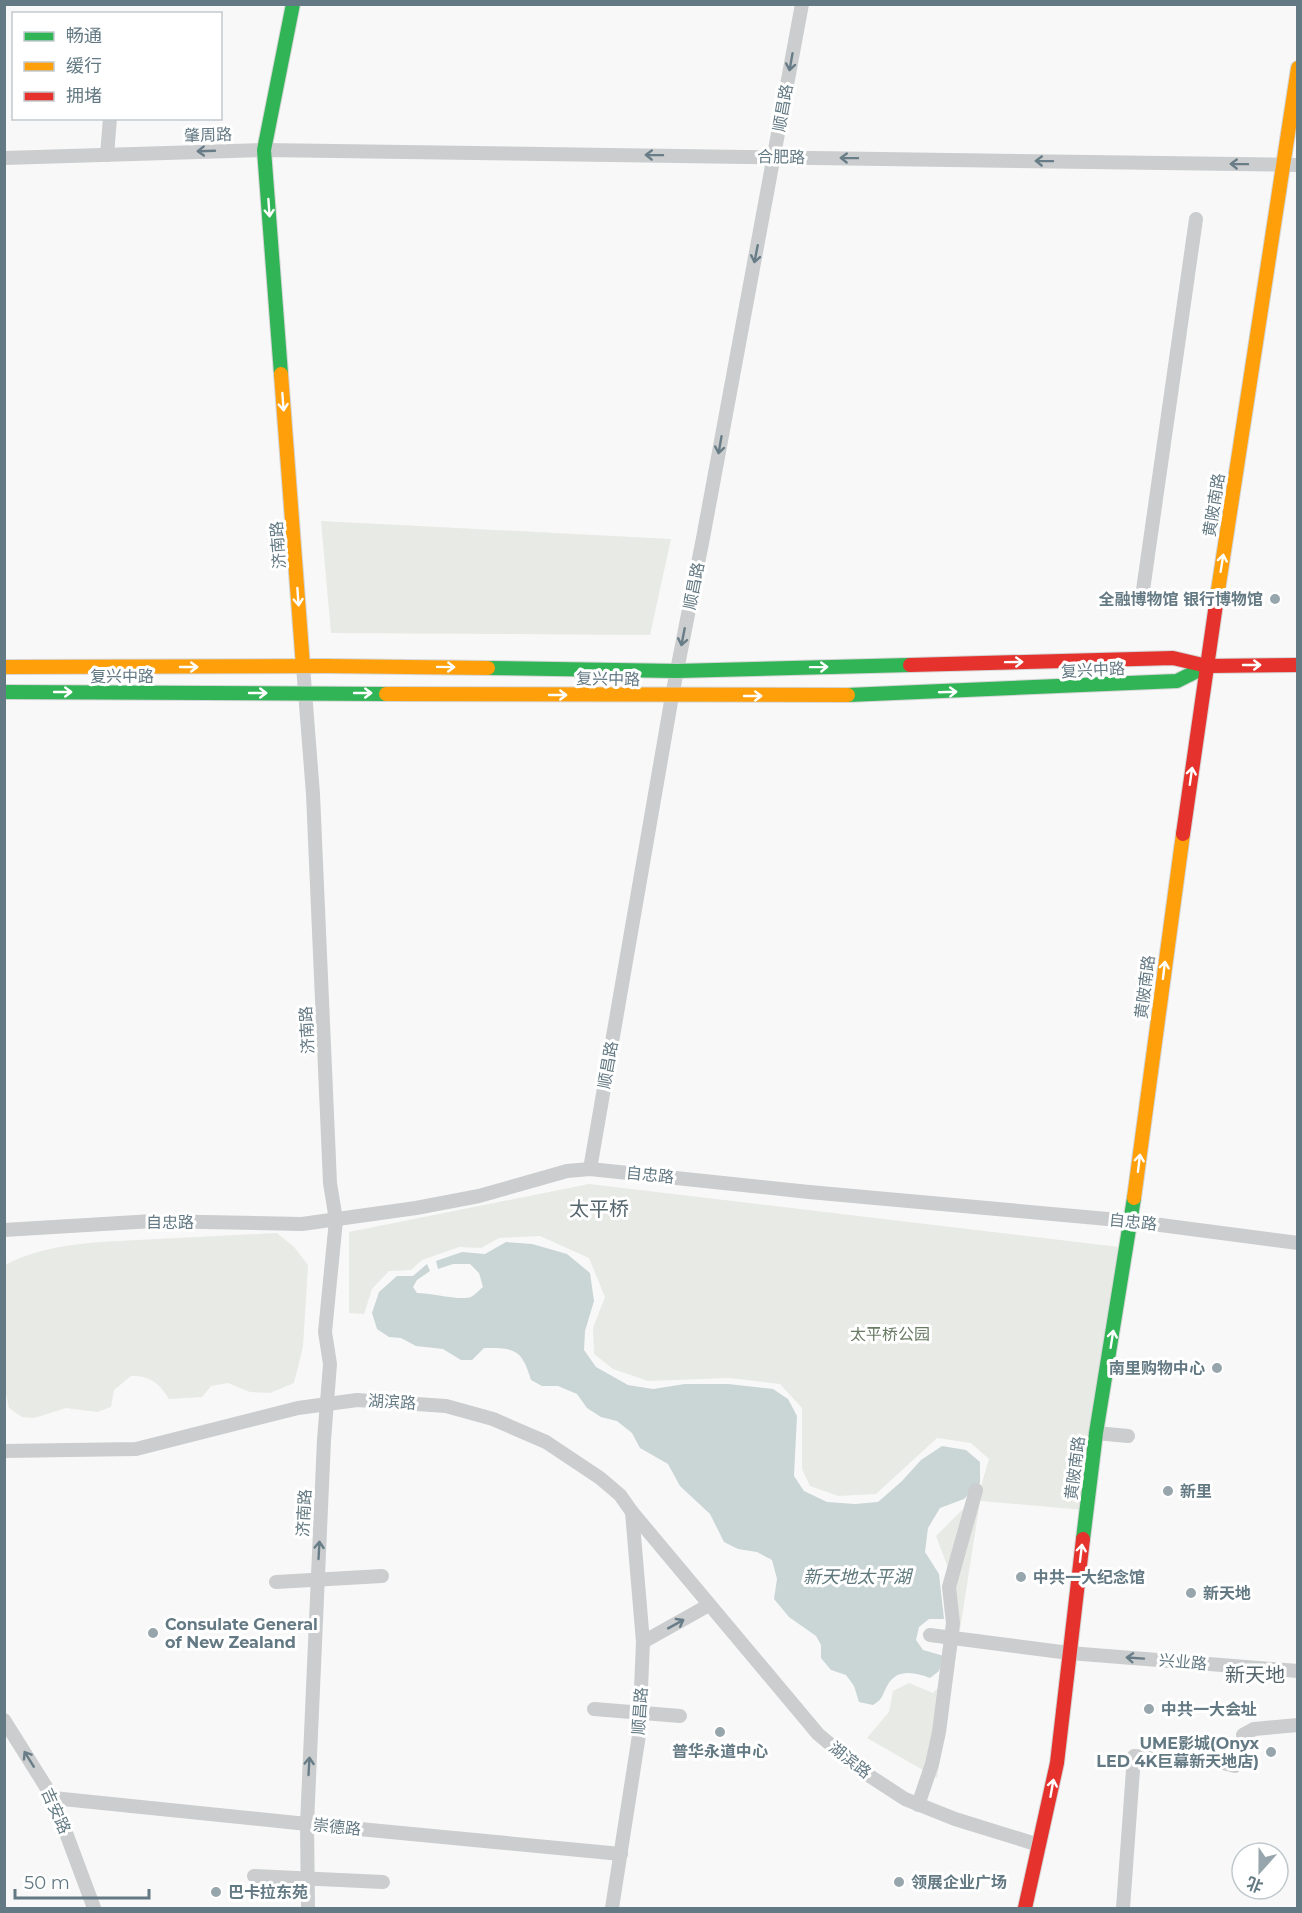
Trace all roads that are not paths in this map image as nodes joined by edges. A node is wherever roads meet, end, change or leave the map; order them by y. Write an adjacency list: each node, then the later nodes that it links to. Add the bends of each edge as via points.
1 (293, 4): 5 (street)
2 (802, 4): 7 (street, 顺昌路, one-way to 7)
3 (1298, 68): 9 (street, 黄陂南路)
4 (110, 120): 6 (street)
5 (264, 150): 6 (street, 肇周路, one-way to 6); 7 (street, 合肥路, one-way to 5); 14 (street, 济南路, one-way to 14)
6 (107, 155): 8 (street, 肇周路)
7 (774, 157): 9 (street, 合肥路, one-way to 7); 17 (street, 顺昌路, one-way to 17)
8 (4, 158)
9 (1283, 165): 10 (street, 合肥路); 15 (street, 黄陂南路, one-way to 9)
10 (1298, 165)
11 (1196, 219): 12 (street)
12 (1143, 590)
13 (1298, 665): 15 (street, 复兴中路, one-way to 13)
14 (303, 666): 16 (street, 复兴中路, one-way to 14); 17 (street, 复兴中路, one-way to 17); 19 (street, 济南路)
15 (1207, 666): 17 (street, 复兴中路, one-way to 15, via 1173,658); 20 (street, 复兴中路, one-way to 15, via 861,695 1120,685 1177,681); 23 (street, 黄陂南路, one-way to 15)
16 (4, 667)
17 (677, 671): 20 (street, 顺昌路)
18 (4, 692): 19 (street, 复兴中路, one-way to 19)
19 (304, 693): 20 (street, 复兴中路, one-way to 20); 22 (street, 济南路, via 313,794 330,1183)
20 (672, 696): 21 (street, 顺昌路)
21 (590, 1169): 22 (street, 自忠路, via 567,1171 479,1196); 23 (street, 自忠路)
22 (336, 1220): 24 (street, 自忠路, via 302,1224 153,1221); 26 (street, 济南路, via 325,1332 330,1365)
23 (1130, 1221): 25 (street, 自忠路); 27 (street, 黄陂南路, one-way to 23)
24 (4, 1230)
25 (1298, 1243)
26 (328, 1403): 29 (street, 湖滨路, via 136,1449); 31 (street, 湖滨路, via 357,1400 446,1406 493,1419 546,1442 600,1478); 33 (street, 济南路, one-way to 26)
27 (1096, 1433): 28 (street); 39 (street, 黄陂南路, one-way to 27)
28 (1128, 1436)
29 (4, 1451)
30 (976, 1490): 37 (street, via 949,1587)
31 (632, 1512): 35 (street, 湖滨路); 38 (street, 顺昌路)
32 (382, 1576): 33 (street, bridge)
33 (317, 1580): 34 (street, bridge); 50 (street, 济南路, one-way to 33)
34 (276, 1582)
35 (709, 1605): 38 (street, one-way to 35); 49 (street, 湖滨路, via 818,1734 862,1771)
36 (930, 1635): 37 (street, 兴业路)
37 (951, 1637): 39 (street, 兴业路); 49 (street, via 939,1732)
38 (644, 1642): 42 (street, 顺昌路)
39 (1069, 1653): 40 (street, 兴业路, one-way to 39); 51 (street, 黄陂南路, one-way to 39, via 1057,1763)
40 (1298, 1671)
41 (594, 1709): 42 (street, bridge)
42 (640, 1713): 43 (street, bridge); 52 (street, 顺昌路)
43 (680, 1716)
44 (4, 1720): 48 (street, 吉安路, one-way to 44)
45 (1298, 1725): 46 (street, via 1254,1729)
46 (1243, 1735)
47 (1234, 1766): 60 (street, via 1215,1761 1134,1756)
48 (53, 1798): 50 (street, 崇德路); 56 (street, 吉安路)
49 (918, 1805): 51 (street, 湖滨路)
50 (307, 1824): 52 (street, 崇德路); 54 (street, 济南路)
51 (1039, 1845): 59 (street, 黄陂南路)
52 (621, 1854): 58 (street, 顺昌路)
53 (254, 1876): 54 (street, bridge)
54 (307, 1878): 55 (street, bridge); 57 (street, 济南路)
55 (383, 1882)
56 (94, 1908)
57 (308, 1908)
58 (612, 1908)
59 (1024, 1908)
60 (1123, 1908)

